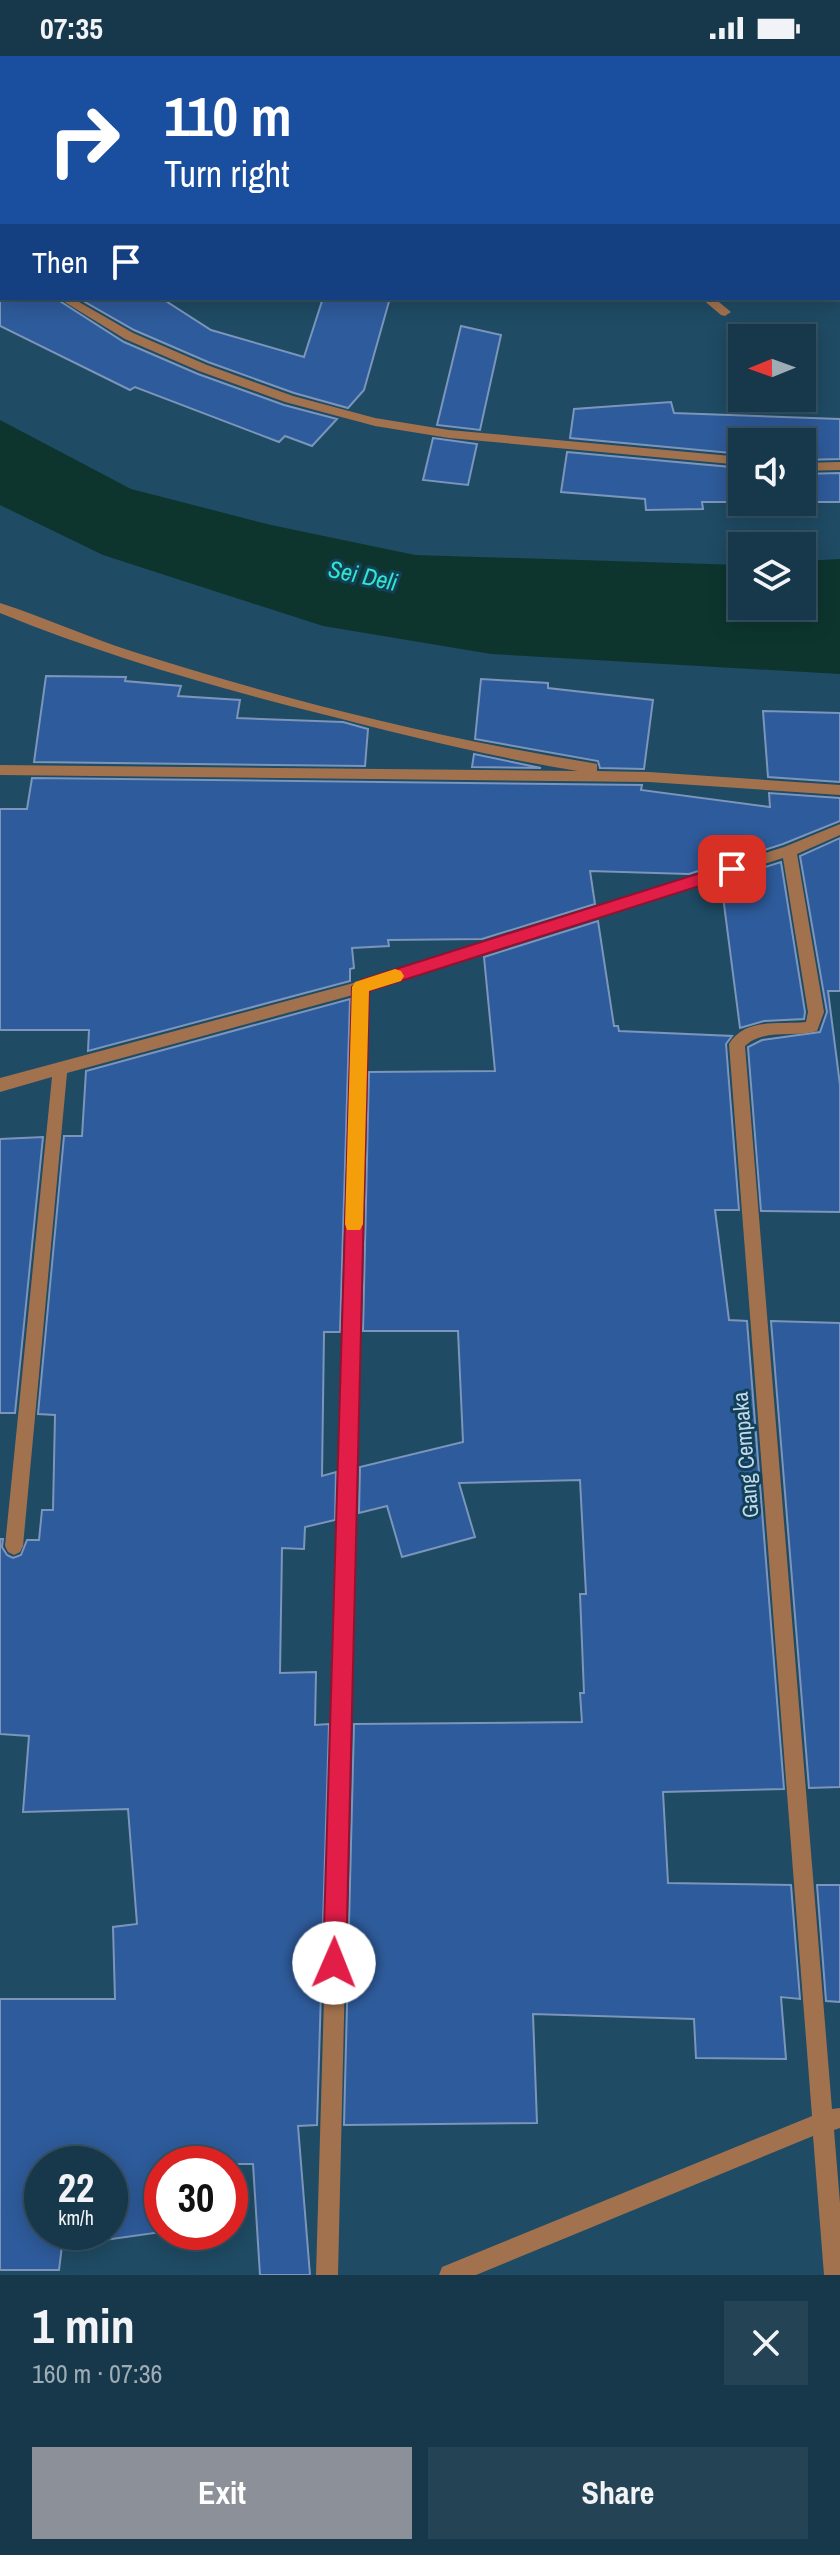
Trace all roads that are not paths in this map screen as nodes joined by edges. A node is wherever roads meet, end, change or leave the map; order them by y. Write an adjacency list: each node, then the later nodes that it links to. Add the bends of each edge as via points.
1 (67, 300): 4 (street, via 129,336 203,368 375,422 449,434)
2 (710, 300): 3 (street)
3 (725, 312)
4 (728, 460)
5 (840, 466): 6 (street)
6 (816, 467)
7 (0, 608): 9 (street, via 124,655 266,695 510,756)
8 (0, 770): 9 (street)
9 (649, 777): 10 (street)
10 (840, 790)
11 (840, 829): 12 (street)
12 (789, 851): 13 (street); 17 (street, Gang Cempaka, via 816,1012 812,1027 761,1029 741,1036 737,1044)
13 (361, 987): 14 (street); 18 (street)
14 (60, 1070): 15 (street); 16 (street)
15 (0, 1085)
16 (14, 1546)
17 (831, 2120): 19 (street); 20 (street)
18 (327, 2275)
19 (450, 2275)
20 (835, 2275)

